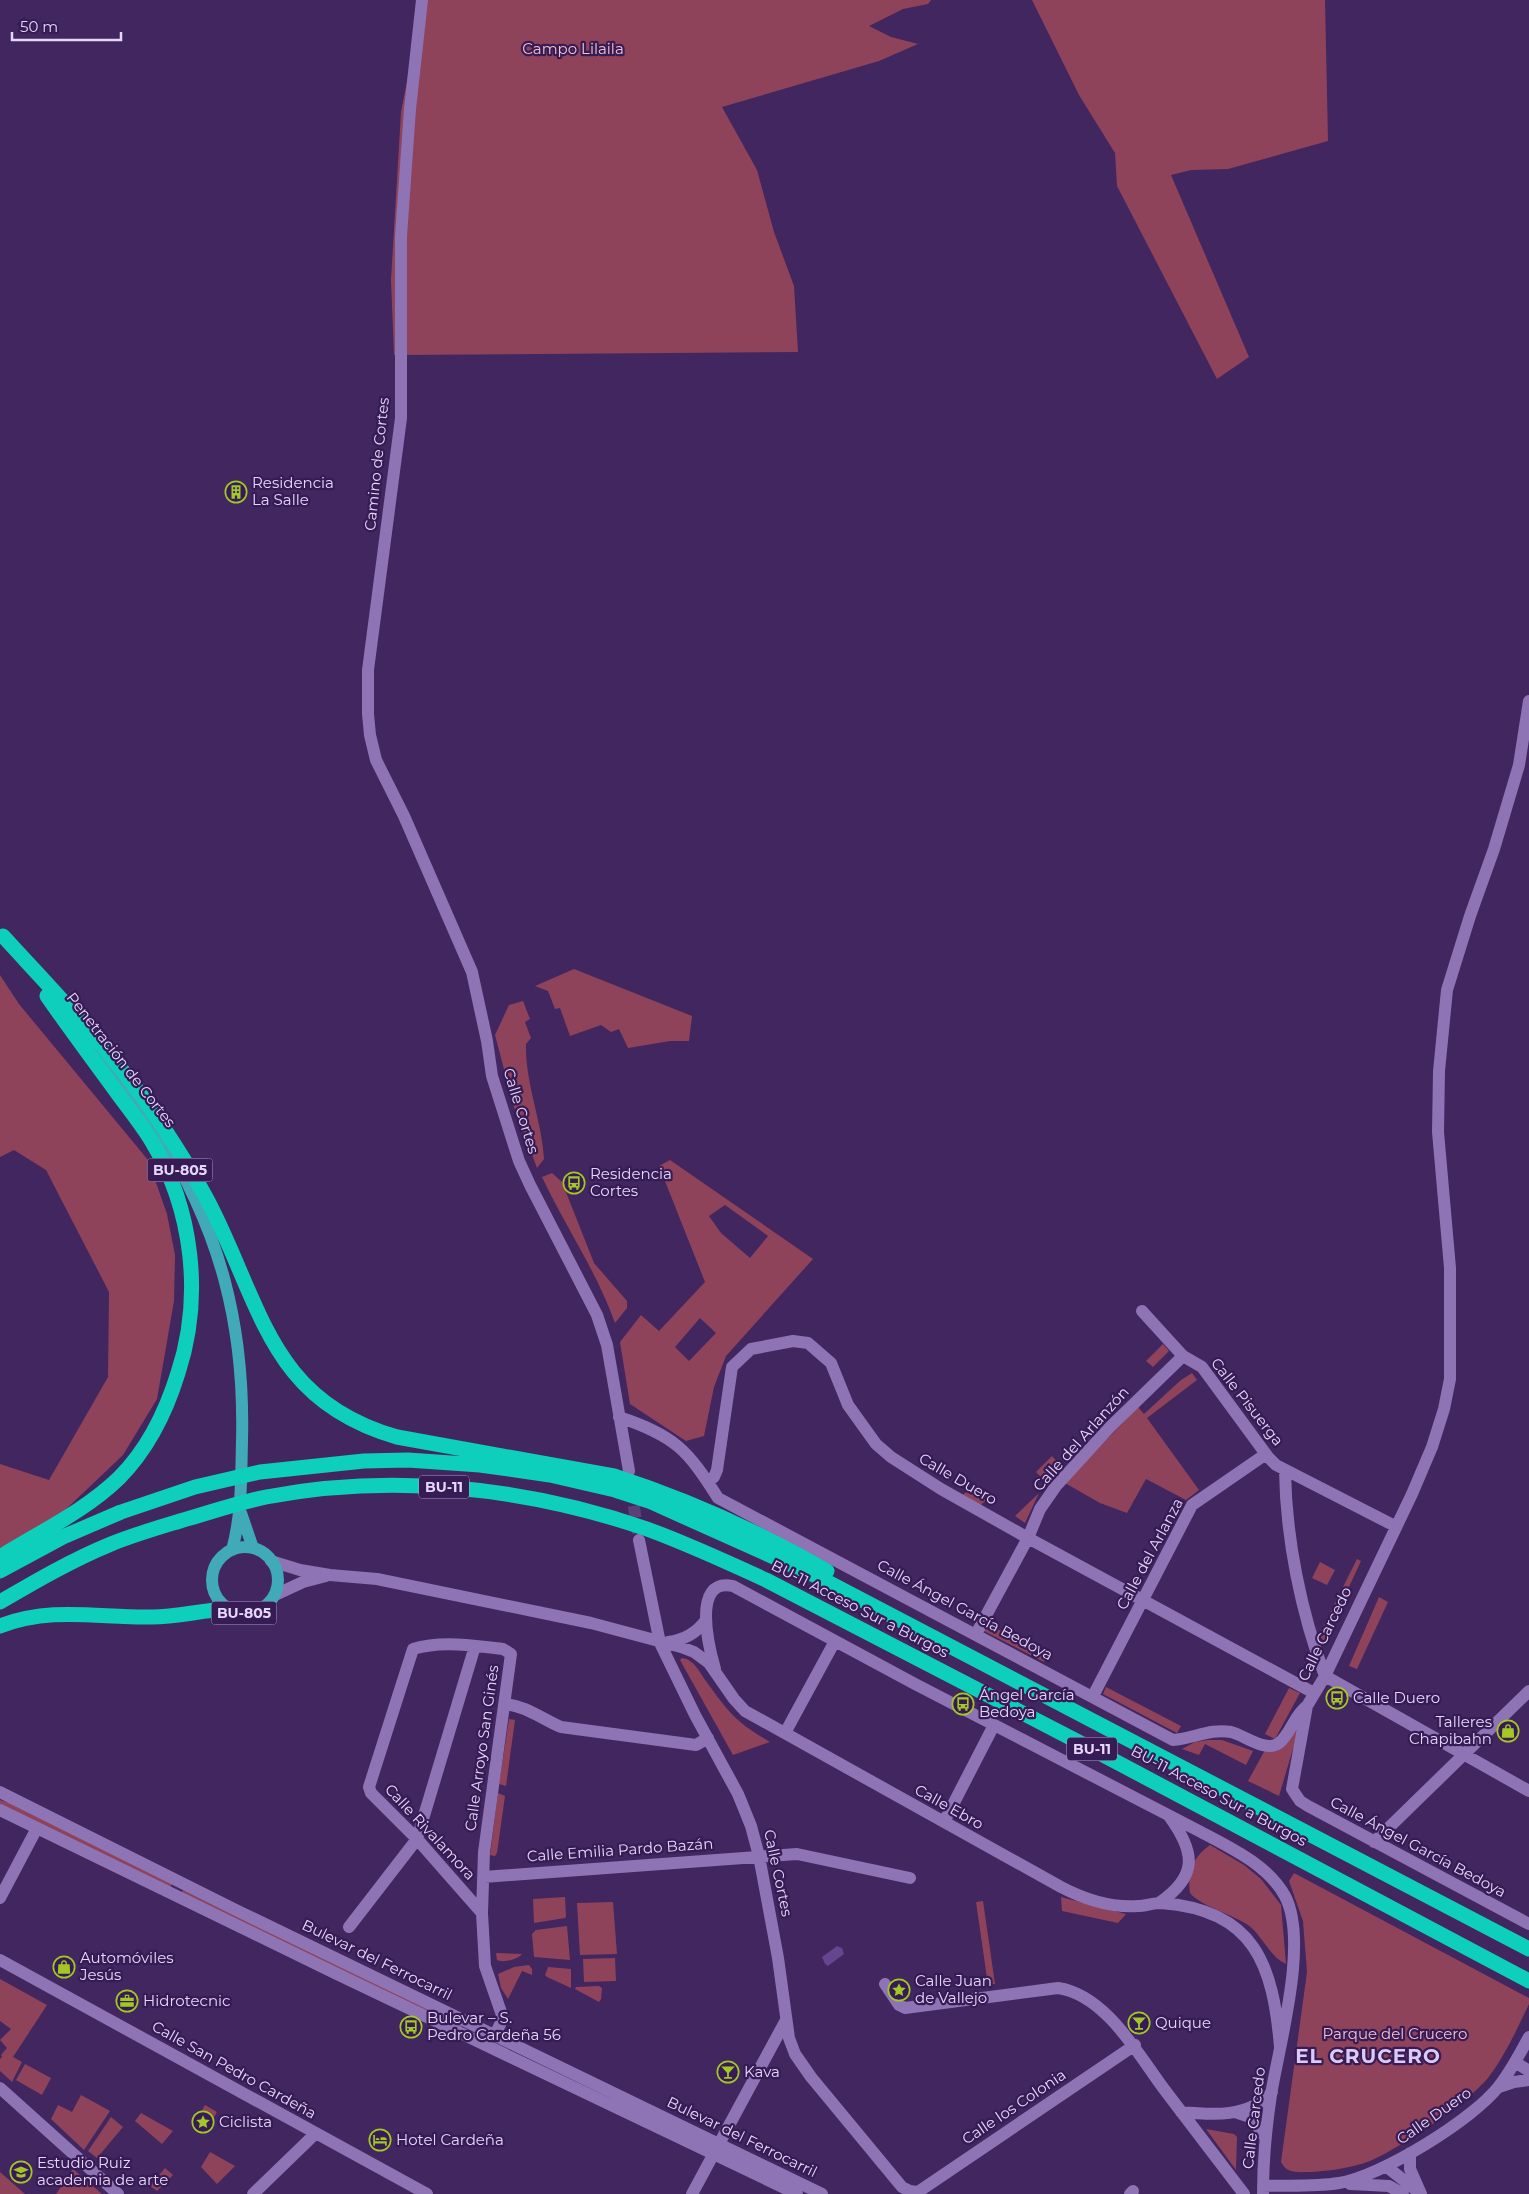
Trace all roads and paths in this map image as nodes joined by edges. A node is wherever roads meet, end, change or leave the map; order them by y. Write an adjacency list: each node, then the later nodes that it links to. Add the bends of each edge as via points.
1 (422, 0): 3 (street, Camino de Cortes, via 401,236 401,418 368,670 368,714)
2 (1529, 701): 14 (street, Calle Carcedo, via 1519,765 1447,990 1439,1071 1438,1132 1450,1268 1450,1379 1432,1447)
3 (376, 760): 7 (street, Calle Cortes, via 408,824 472,972 488,1041 492,1076 504,1116 530,1186 594,1307 607,1345)
4 (2, 934): 12 (highway, via 94,1036 157,1118 213,1212 276,1349 314,1394 371,1430); 13 (main road, Penetración de Cortes / BU-805, via 158,1130 199,1208 228,1286 241,1362); 19 (highway, via 151,1140 171,1180 188,1240 191,1315 175,1383 158,1424 135,1461 101,1494)
5 (1142, 1311): 6 (street, Calle Pisuerga)
6 (1183, 1356): 8 (street, Calle Pisuerga, via 1202,1368); 16 (street, Calle del Arlanzón, via 1057,1484 1040,1509)
7 (619, 1417): 9 (street, Calle Cortes); 11 (street, Calle Ángel García Bedoya, via 665,1436 685,1451)
8 (1266, 1454): 10 (street, Calle Pisuerga); 25 (street, Calle del Arlanza, via 1192,1505)
9 (629, 1471)
10 (1285, 1471): 14 (street, Calle Pisuerga); 34 (street, via 1286,1505 1306,1618)
11 (708, 1482): 16 (street, Calle Duero, via 716,1470 732,1367 751,1349 800,1341 817,1349 831,1363 848,1405 876,1444 891,1457); 29 (street, Calle Ángel García Bedoya, via 718,1498)
12 (615, 1483): 21 (highway, BU-11, via 480,1465 408,1460 321,1464 260,1472 195,1487 93,1523); 63 (highway, BU-11 Acceso Sur a Burgos / BU-11, via 718,1516 780,1545 924,1632)
13 (240, 1511): 17 (main road, Penetración de Cortes / BU-805); 18 (main road, Penetración de Cortes / BU-805)
14 (1395, 1526): 34 (street, Calle Carcedo)
15 (644, 1535): 24 (highway, BU-11, via 621,1521 525,1497 439,1487 318,1490 265,1498 113,1543 73,1561); 31 (street, Calle Cortes); 65 (highway, BU-11 Acceso Sur a Burgos / BU-11, via 712,1555 766,1580)
16 (1028, 1538): 25 (street, Calle Duero); 29 (street, Calle del Arlanzón)
17 (253, 1548): 18 (main road); 20 (main road)
18 (232, 1550): 26 (main road, BU-805, via 216,1564 212,1584 220,1602)
19 (0, 1558)
20 (272, 1561): 22 (street); 23 (main road, BU-805, via 278,1578)
21 (0, 1571)
22 (330, 1575): 23 (street); 31 (street, Calle Ebro, via 377,1579 487,1601 591,1623)
23 (274, 1595): 26 (main road, BU-805, via 260,1610 238,1613)
24 (0, 1602)
25 (1143, 1602): 36 (street, Calle Duero); 37 (street, Calle del Arlanza)
26 (228, 1609): 28 (highway, via 152,1617 79,1613 45,1615 18,1619)
27 (706, 1620): 30 (street, via 710,1596 718,1586 726,1584); 31 (street, via 690,1636); 33 (street, Calle Ebro)
28 (0, 1626)
29 (976, 1634): 37 (street, Calle Ángel García Bedoya)
30 (835, 1641): 40 (street); 41 (street)
31 (660, 1643): 33 (street, Calle Ebro, via 694,1652); 42 (street, Calle Cortes)
32 (475, 1646): 38 (street, Calle Arroyo San Ginés, via 503,1649 511,1654); 51 (street); 51 (street, Calle Rivalamora, via 445,1644 413,1649 368,1787)
33 (716, 1671): 41 (street, Calle Ebro, via 745,1711)
34 (1325, 1676): 36 (street, Calle Carcedo); 43 (street)
35 (1529, 1691): 43 (street)
36 (1314, 1694): 39 (street, Calle Carcedo)
37 (1093, 1696): 39 (street, Calle Ángel García Bedoya, via 1173,1740 1209,1732 1231,1732 1272,1746 1282,1741 1298,1714)
38 (505, 1704): 42 (street, via 525,1708 561,1727 696,1745); 54 (street, Calle Arroyo San Ginés, via 484,1852)
39 (1307, 1706): 46 (street, Calle Carcedo, via 1292,1782)
40 (994, 1725): 48 (street); 49 (street)
41 (785, 1733): 49 (street, Calle Ebro)
42 (708, 1738): 53 (street, Calle Cortes, via 738,1794)
43 (1465, 1754): 44 (street); 52 (street)
44 (1529, 1791)
45 (0, 1792): 68 (street, Bulevar del Ferrocarril)
46 (1295, 1795): 52 (street, Calle Ángel García Bedoya, via 1308,1806)
47 (0, 1810): 50 (street, Bulevar del Ferrocarril)
48 (1167, 1814): 56 (street, via 1188,1850 1188,1867); 71 (street, Calle Carcedo, via 1247,1858 1276,1883 1284,1895 1292,1920 1294,1951)
49 (944, 1822): 58 (street, Calle Ebro, via 1079,1897 1126,1906)
50 (37, 1828): 57 (street); 84 (street, Bulevar del Ferrocarril, via 337,1974)
51 (417, 1839): 60 (street, Calle Rivalamora); 62 (street)
52 (1374, 1842): 61 (street, Calle Ángel García Bedoya)
53 (759, 1856): 54 (street, Calle Emilia Pardo Bazán); 55 (street, Calle Emilia Pardo Bazán, via 796,1854); 67 (street, Calle Cortes)
54 (484, 1877): 60 (street, Calle Arroyo San Ginés)
55 (910, 1878)
56 (1182, 1884): 58 (street); 59 (street)
57 (0, 1898)
58 (1158, 1903): 59 (street, Calle Ebro)
59 (1194, 1909): 71 (street, Calle Carcedo, via 1220,1918 1252,1944 1269,1976)
60 (482, 1913): 68 (street, via 484,1966 503,2018)
61 (1529, 1924)
62 (349, 1927)
63 (1529, 1949)
64 (0, 1960): 82 (street, Calle San Pedro Cardeña)
65 (1529, 1981)
66 (885, 1984): 70 (street, via 899,2005 905,2008 1044,1989 1069,1989 1099,2009)
67 (786, 2018): 72 (street); 73 (street, Calle Cortes, via 791,2046)
68 (495, 2035): 84 (street, Bulevar del Ferrocarril)
69 (1529, 2037): 74 (street, Calle Duero)
70 (1134, 2045): 80 (street); 89 (street, Calle los Colonia, via 918,2192)
71 (1280, 2047): 79 (street, Calle Carcedo)
72 (766, 2058): 73 (street, via 782,2051); 84 (street)
73 (800, 2062): 89 (street, Calle Cortes, via 882,2164 902,2187)
74 (1515, 2062): 75 (street); 77 (street, Calle Duero)
75 (1529, 2071)
76 (1529, 2080): 77 (street)
77 (1499, 2087): 85 (street, Calle Duero, via 1467,2115)
78 (0, 2088): 91 (street)
79 (1272, 2092): 81 (street, via 1253,2108); 83 (street, Calle Carcedo)
80 (1181, 2112): 81 (street); 97 (street)
81 (1233, 2112): 83 (street, via 1250,2118)
82 (316, 2133): 92 (street); 93 (street, Calle San Pedro Cardeña)
83 (1265, 2137): 88 (street, Calle Carcedo)
84 (717, 2149): 94 (street); 95 (street, Bulevar del Ferrocarril); 96 (street, Bulevar del Ferrocarril)
85 (1410, 2153): 86 (street, Calle Duero); 98 (street, via 1410,2169)
86 (1387, 2167): 87 (street, Calle Duero); 90 (street, via 1388,2177); 98 (street)
87 (1340, 2183): 88 (street, Calle Duero); 90 (street, via 1384,2186)
88 (1263, 2190)
89 (910, 2191)
90 (1399, 2191)
91 (118, 2194)
92 (254, 2194)
93 (427, 2194)
94 (692, 2194)
95 (797, 2194)
96 (822, 2194)
97 (1244, 2194)
98 (1420, 2194)

